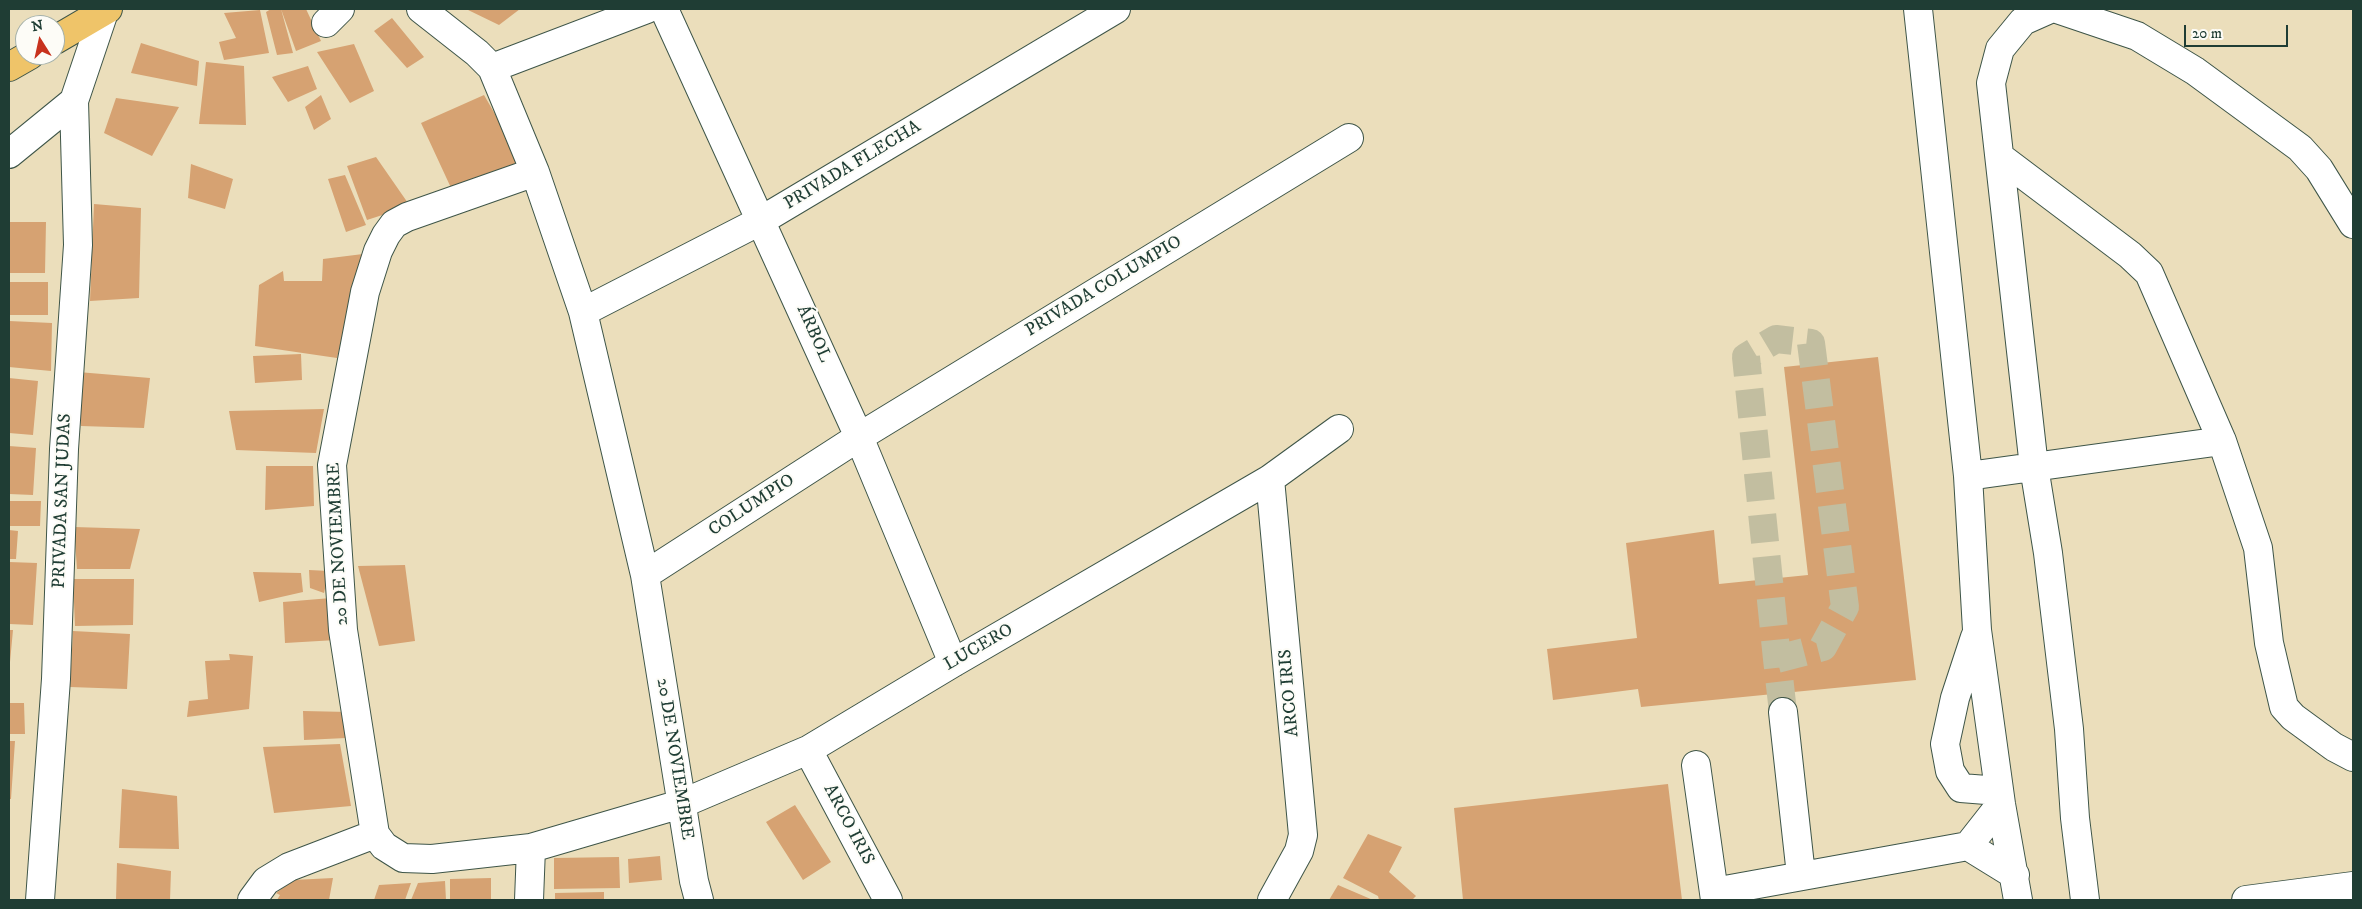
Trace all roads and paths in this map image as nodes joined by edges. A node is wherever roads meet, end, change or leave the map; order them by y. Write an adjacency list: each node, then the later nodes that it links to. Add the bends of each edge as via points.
1 (106, 9): 9 (main road); 11 (street)
2 (421, 9): 10 (street, 20 DE NOVIEMBRE, via 477,52)
3 (647, 9): 10 (street)
4 (664, 9): 16 (street, ÁRBOL)
5 (1116, 9): 16 (street, PRIVADA FLECHA)
6 (1918, 9): 23 (street)
7 (2050, 9): 14 (street, via 2023,21 2000,50 1992,83)
8 (2056, 9): 17 (street, via 2136,36 2195,71 2300,148 2320,169)
9 (65, 34)
10 (492, 68): 15 (street, 20 DE NOVIEMBRE)
11 (74, 101): 13 (street); 42 (street, PRIVADA SAN JUDAS, via 78,245 64,449 56,679)
12 (1349, 138): 20 (street, PRIVADA COLUMPIO)
13 (9, 154)
14 (2000, 157): 21 (street, via 2130,255 2149,273); 22 (street)
15 (535, 172): 18 (street, 20 DE NOVIEMBRE); 34 (street, 20 DE NOVIEMBRE, via 394,224 378,251 366,292 332,464 343,630)
16 (762, 220): 18 (street, PRIVADA FLECHA); 20 (street, ÁRBOL)
17 (2353, 224)
18 (583, 312): 25 (street, 20 DE NOVIEMBRE)
19 (1339, 429): 24 (street, LUCERO)
20 (859, 437): 25 (street, COLUMPIO); 27 (street, ÁRBOL)
21 (2222, 442): 22 (street); 30 (street, via 2258,548 2269,644 2284,706 2334,747)
22 (2034, 467): 23 (street); 47 (street, via 2048,553)
23 (1968, 476): 26 (street)
24 (1270, 479): 27 (street, LUCERO); 46 (street, ARCO IRIS, via 1303,835 1299,851)
25 (645, 575): 33 (street, 20 DE NOVIEMBRE)
26 (1977, 630): 32 (street); 32 (street, via 1955,698 1945,744 1950,771 1961,788)
27 (953, 663): 29 (street, LUCERO)
28 (1783, 712): 37 (street)
29 (808, 750): 33 (street, LUCERO); 45 (street, ARCO IRIS)
30 (2353, 757)
31 (1696, 766): 41 (street)
32 (2000, 797): 35 (street); 39 (street)
33 (681, 804): 36 (street, LUCERO); 40 (street, 20 DE NOVIEMBRE)
34 (375, 834): 36 (street, LUCERO, via 393,854 403,858 432,859); 43 (street, via 289,867 266,881)
35 (1968, 846): 37 (street); 39 (street)
36 (531, 848): 44 (street)
37 (1800, 876): 41 (street)
38 (2353, 886): 48 (street)
39 (2013, 892)
40 (693, 894)
41 (1715, 896)
42 (40, 900)
43 (252, 900)
44 (529, 900)
45 (888, 900)
46 (1272, 900)
47 (2086, 900)
48 (2246, 900)

